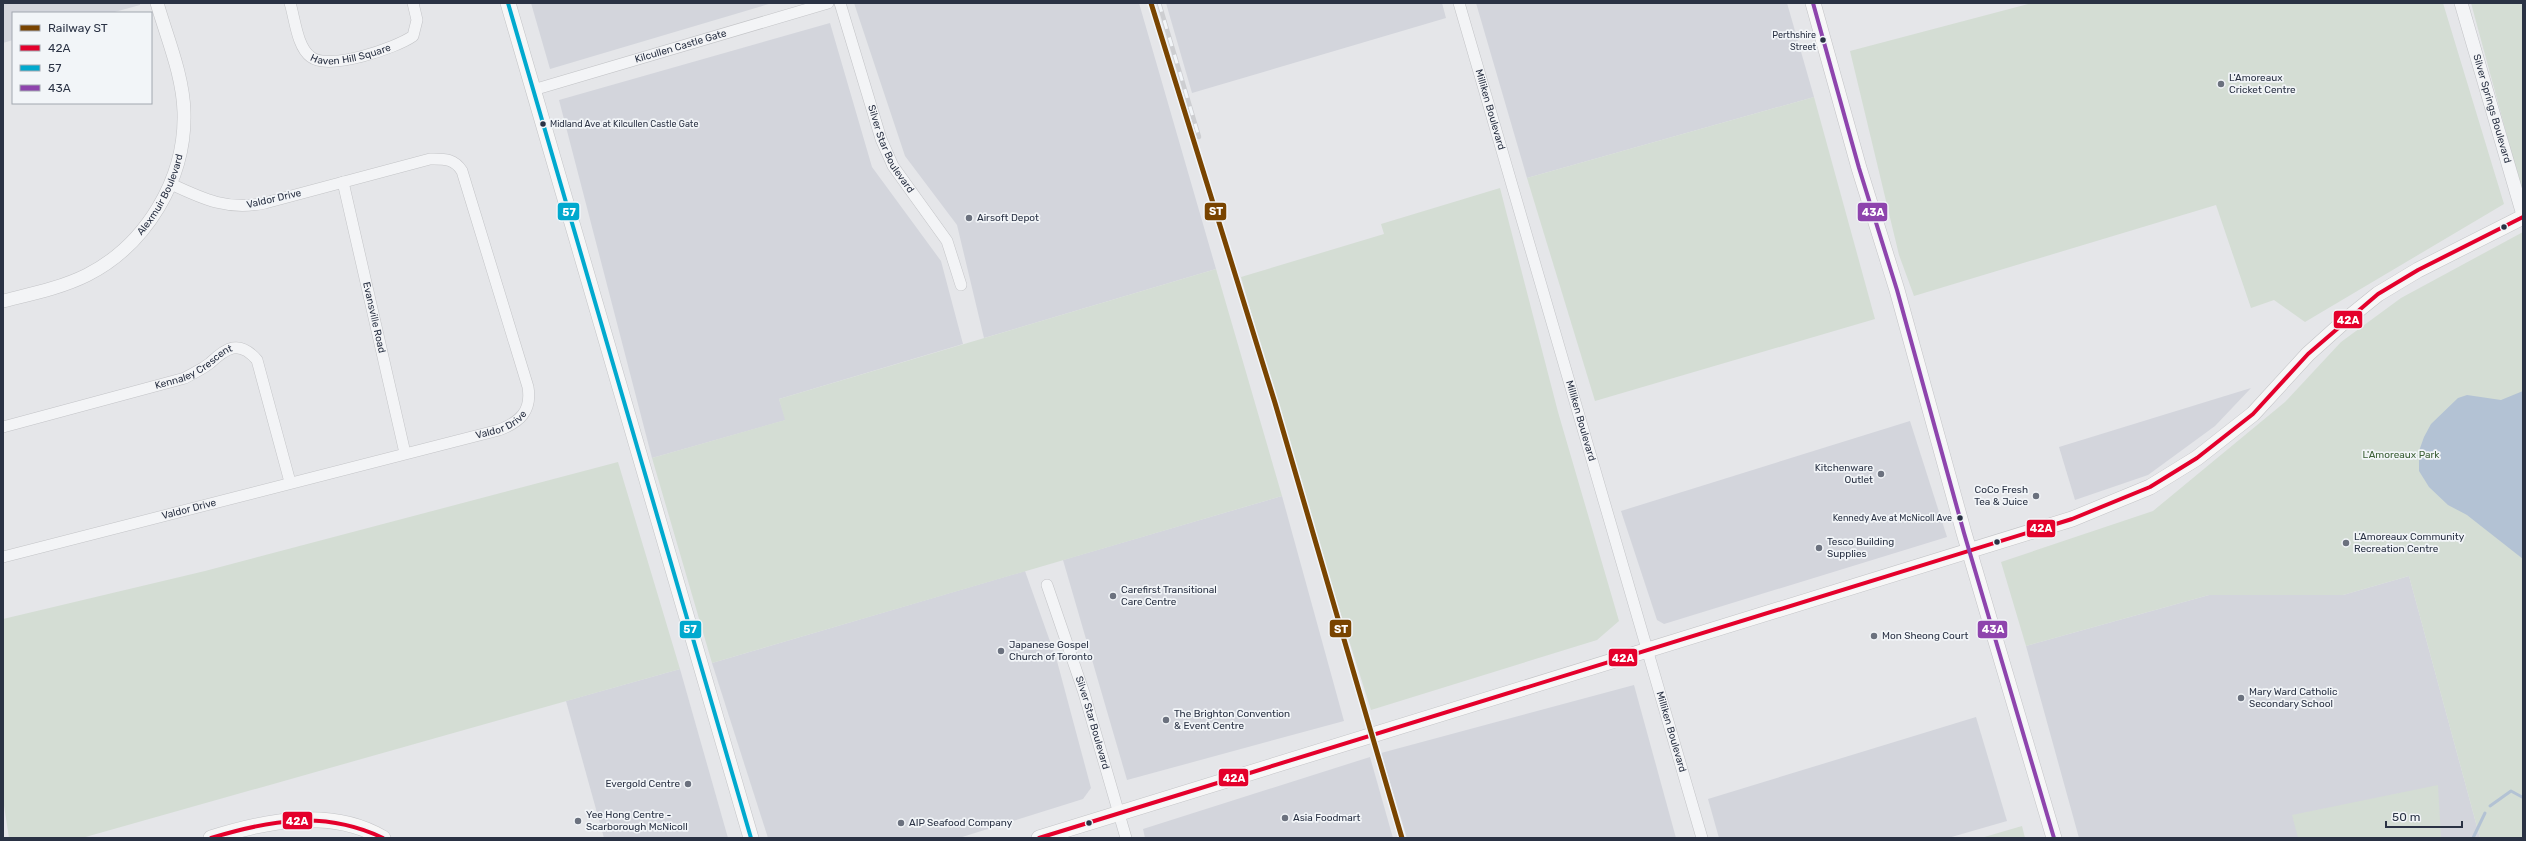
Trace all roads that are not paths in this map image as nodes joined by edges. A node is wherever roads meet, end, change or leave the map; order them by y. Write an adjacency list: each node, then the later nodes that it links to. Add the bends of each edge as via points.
1 (157, 3): 12 (street, Alexmuir Boulevard, via 178,75 184,111 183,132)
2 (290, 3): 3 (street, Haven Hill Square, via 305,51 311,58 330,62 389,48 413,36 418,20)
3 (413, 3)
4 (508, 3): 10 (main road)
5 (828, 3): 10 (street, Kilcullen Castle Gate)
6 (840, 3): 14 (street, Silver Star Boulevard, via 881,139 893,166 947,241)
7 (1459, 3): 22 (street, Milliken Boulevard)
8 (1813, 3): 19 (main road)
9 (2461, 3): 13 (street, Silver Springs Boulevard)
10 (533, 90): 26 (main road)
11 (343, 182): 12 (street, Valdor Drive, via 241,207 218,203); 17 (street, Evansville Road); 17 (street, Valdor Drive, via 430,159 450,160 458,165 528,387 528,407 522,418 512,425)
12 (171, 184): 15 (street, Alexmuir Boulevard, via 152,219 138,236 115,256 88,274 65,284)
13 (2523, 216): 19 (main road, via 2414,272 2378,294 2308,354 2253,414 2197,458 2150,487 2072,519)
14 (961, 285)
15 (3, 301)
16 (3, 427): 18 (street, Kennaley Crescent, via 185,378 209,363 222,351 242,348 257,360)
17 (405, 453): 18 (street, Valdor Drive)
18 (290, 482): 20 (street, Valdor Drive)
19 (1969, 550): 22 (main road); 30 (main road)
20 (3, 557)
21 (1047, 585): 23 (street, Silver Star Boulevard, via 1084,693)
22 (1648, 651): 23 (main road); 29 (street, Milliken Boulevard)
23 (1119, 813): 27 (main road); 28 (street, Silver Star Boulevard)
24 (211, 838): 25 (main road, via 267,822 305,820 348,824)
25 (383, 838)
26 (751, 838)
27 (1038, 838)
28 (1126, 838)
29 (1702, 838)
30 (2054, 838)

